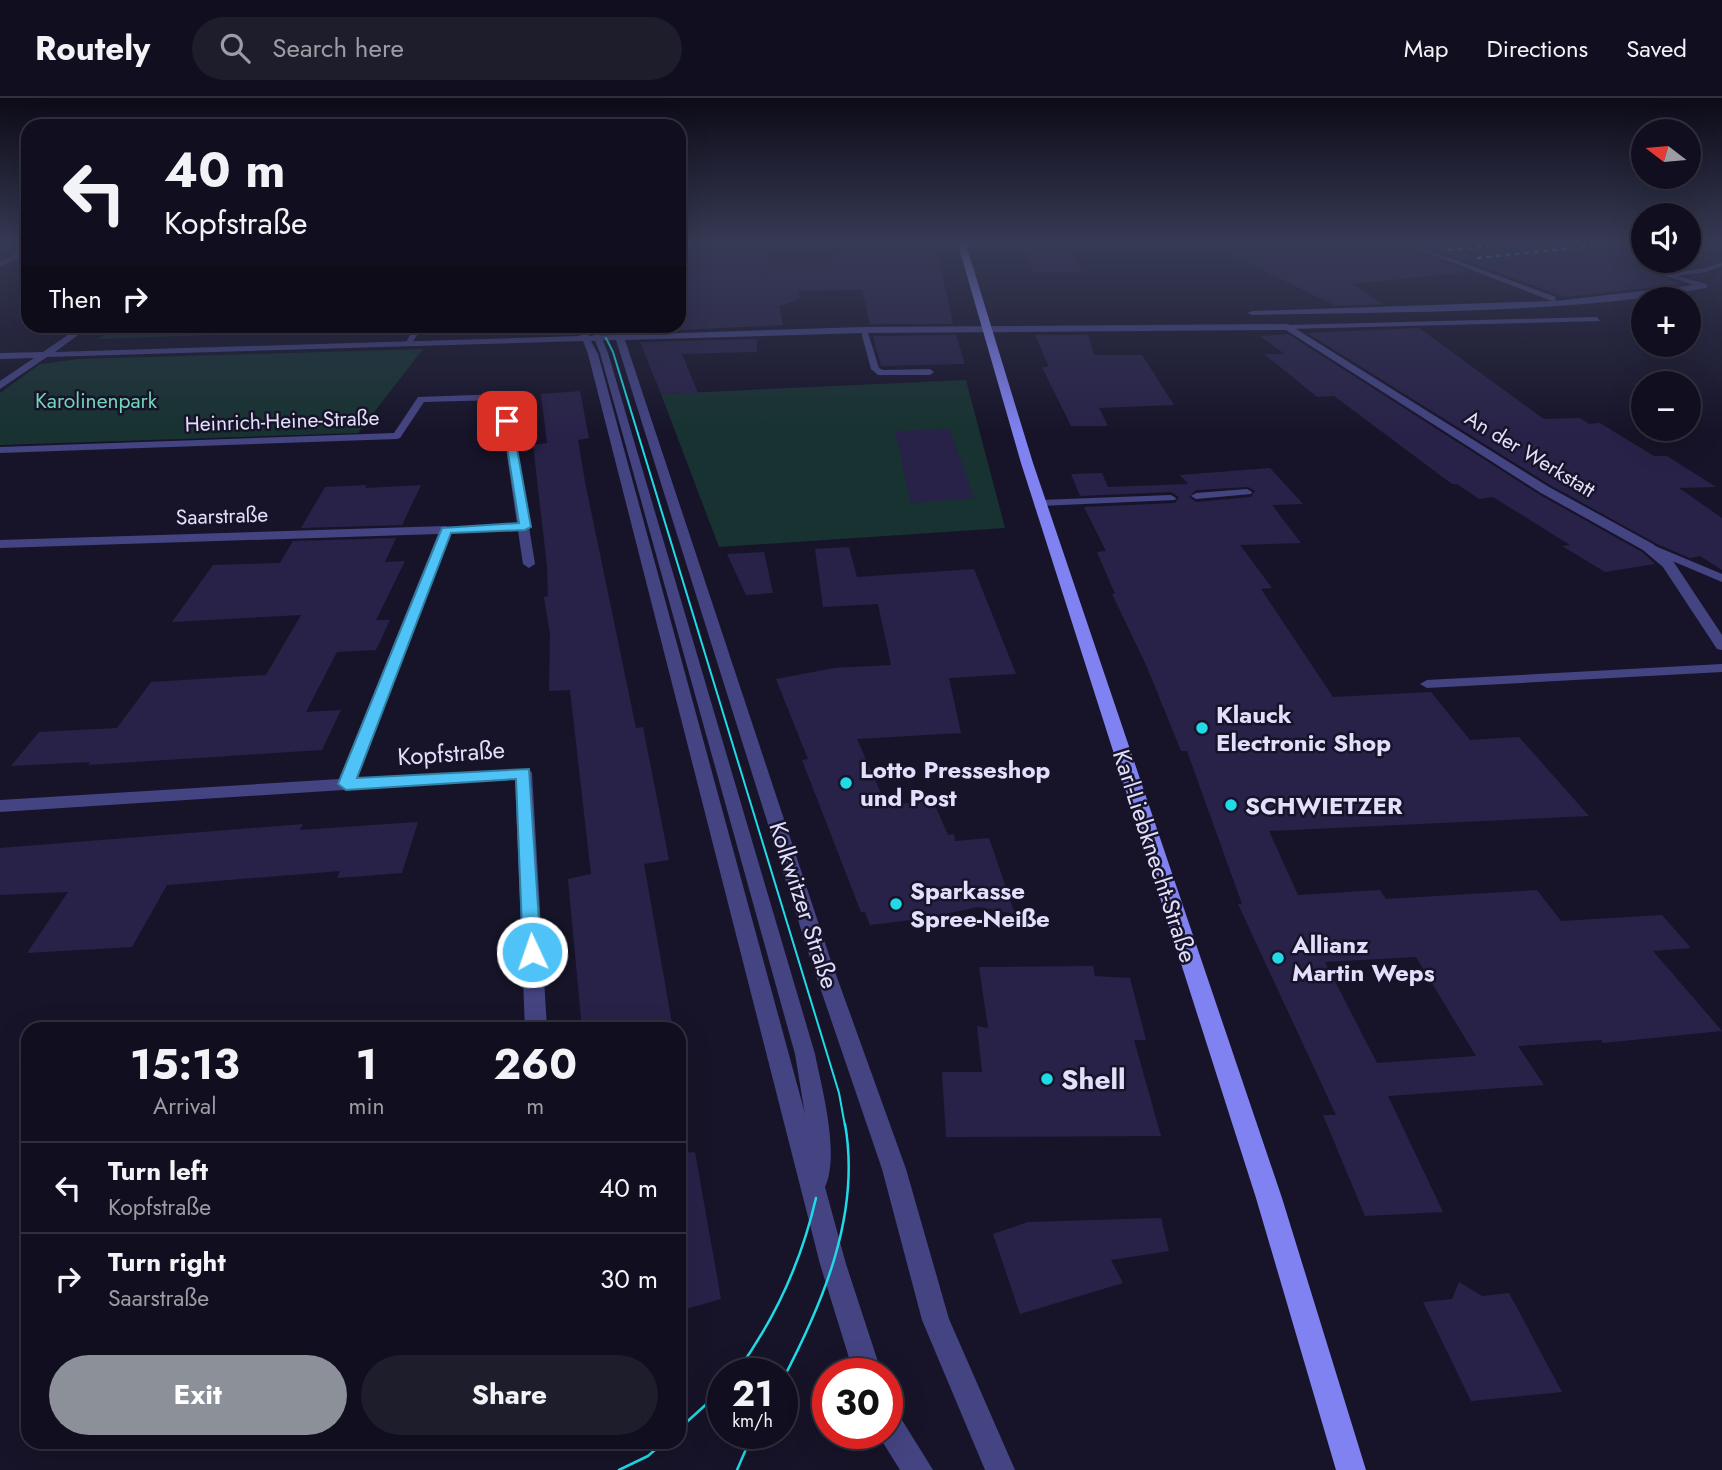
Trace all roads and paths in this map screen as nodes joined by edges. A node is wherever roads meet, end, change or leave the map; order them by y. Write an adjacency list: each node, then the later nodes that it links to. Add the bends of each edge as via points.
1 (979, 305): 6 (main road, Karl-Liebknecht-Straße)
2 (1513, 305): 4 (lane)
3 (1566, 305): 5 (lane, via 1597,318)
4 (1252, 313)
5 (1288, 327): 6 (street); 28 (street, An der Werkstatt, via 1545,490)
6 (986, 329): 7 (street); 24 (main road, Karl-Liebknecht-Straße)
7 (863, 330): 8 (street); 18 (lane, via 875,369 881,373)
8 (686, 331)
9 (76, 333): 16 (street)
10 (414, 333): 15 (lane)
11 (584, 333): 15 (street)
12 (600, 333): 37 (street, via 593,354)
13 (600, 333): 37 (lane, via 805,1054 819,1133)
14 (601, 333): 41 (street, Kolkwitzer Straße, via 626,351 820,958 894,1169 936,1320)
15 (407, 344): 16 (street)
16 (46, 354): 17 (street); 19 (street)
17 (0, 356)
18 (930, 372)
19 (0, 386)
20 (0, 450): 25 (lane, Heinrich-Heine-Straße, via 397,436 421,400 503,397)
21 (1247, 492): 22 (lane)
22 (1196, 496)
23 (1171, 498): 24 (lane)
24 (1040, 503): 42 (main road, Karl-Liebknecht-Straße, via 1269,1198)
25 (525, 527): 26 (lane, Saarstraße); 29 (lane)
26 (446, 530): 27 (street, Saarstraße); 34 (street)
27 (0, 544)
28 (1648, 547): 30 (lane); 31 (street, An der Werkstatt, via 1668,565)
29 (529, 564)
30 (1722, 579)
31 (1722, 646)
32 (1722, 668): 33 (lane)
33 (1427, 684)
34 (346, 784): 35 (street, Kopfstraße); 36 (street, Kopfstraße, via 523,773)
35 (0, 806)
36 (536, 1022)
37 (816, 1198): 38 (street)
38 (863, 1358)
39 (903, 1447): 40 (street)
40 (918, 1470)
41 (1000, 1470)
42 (1351, 1470)

